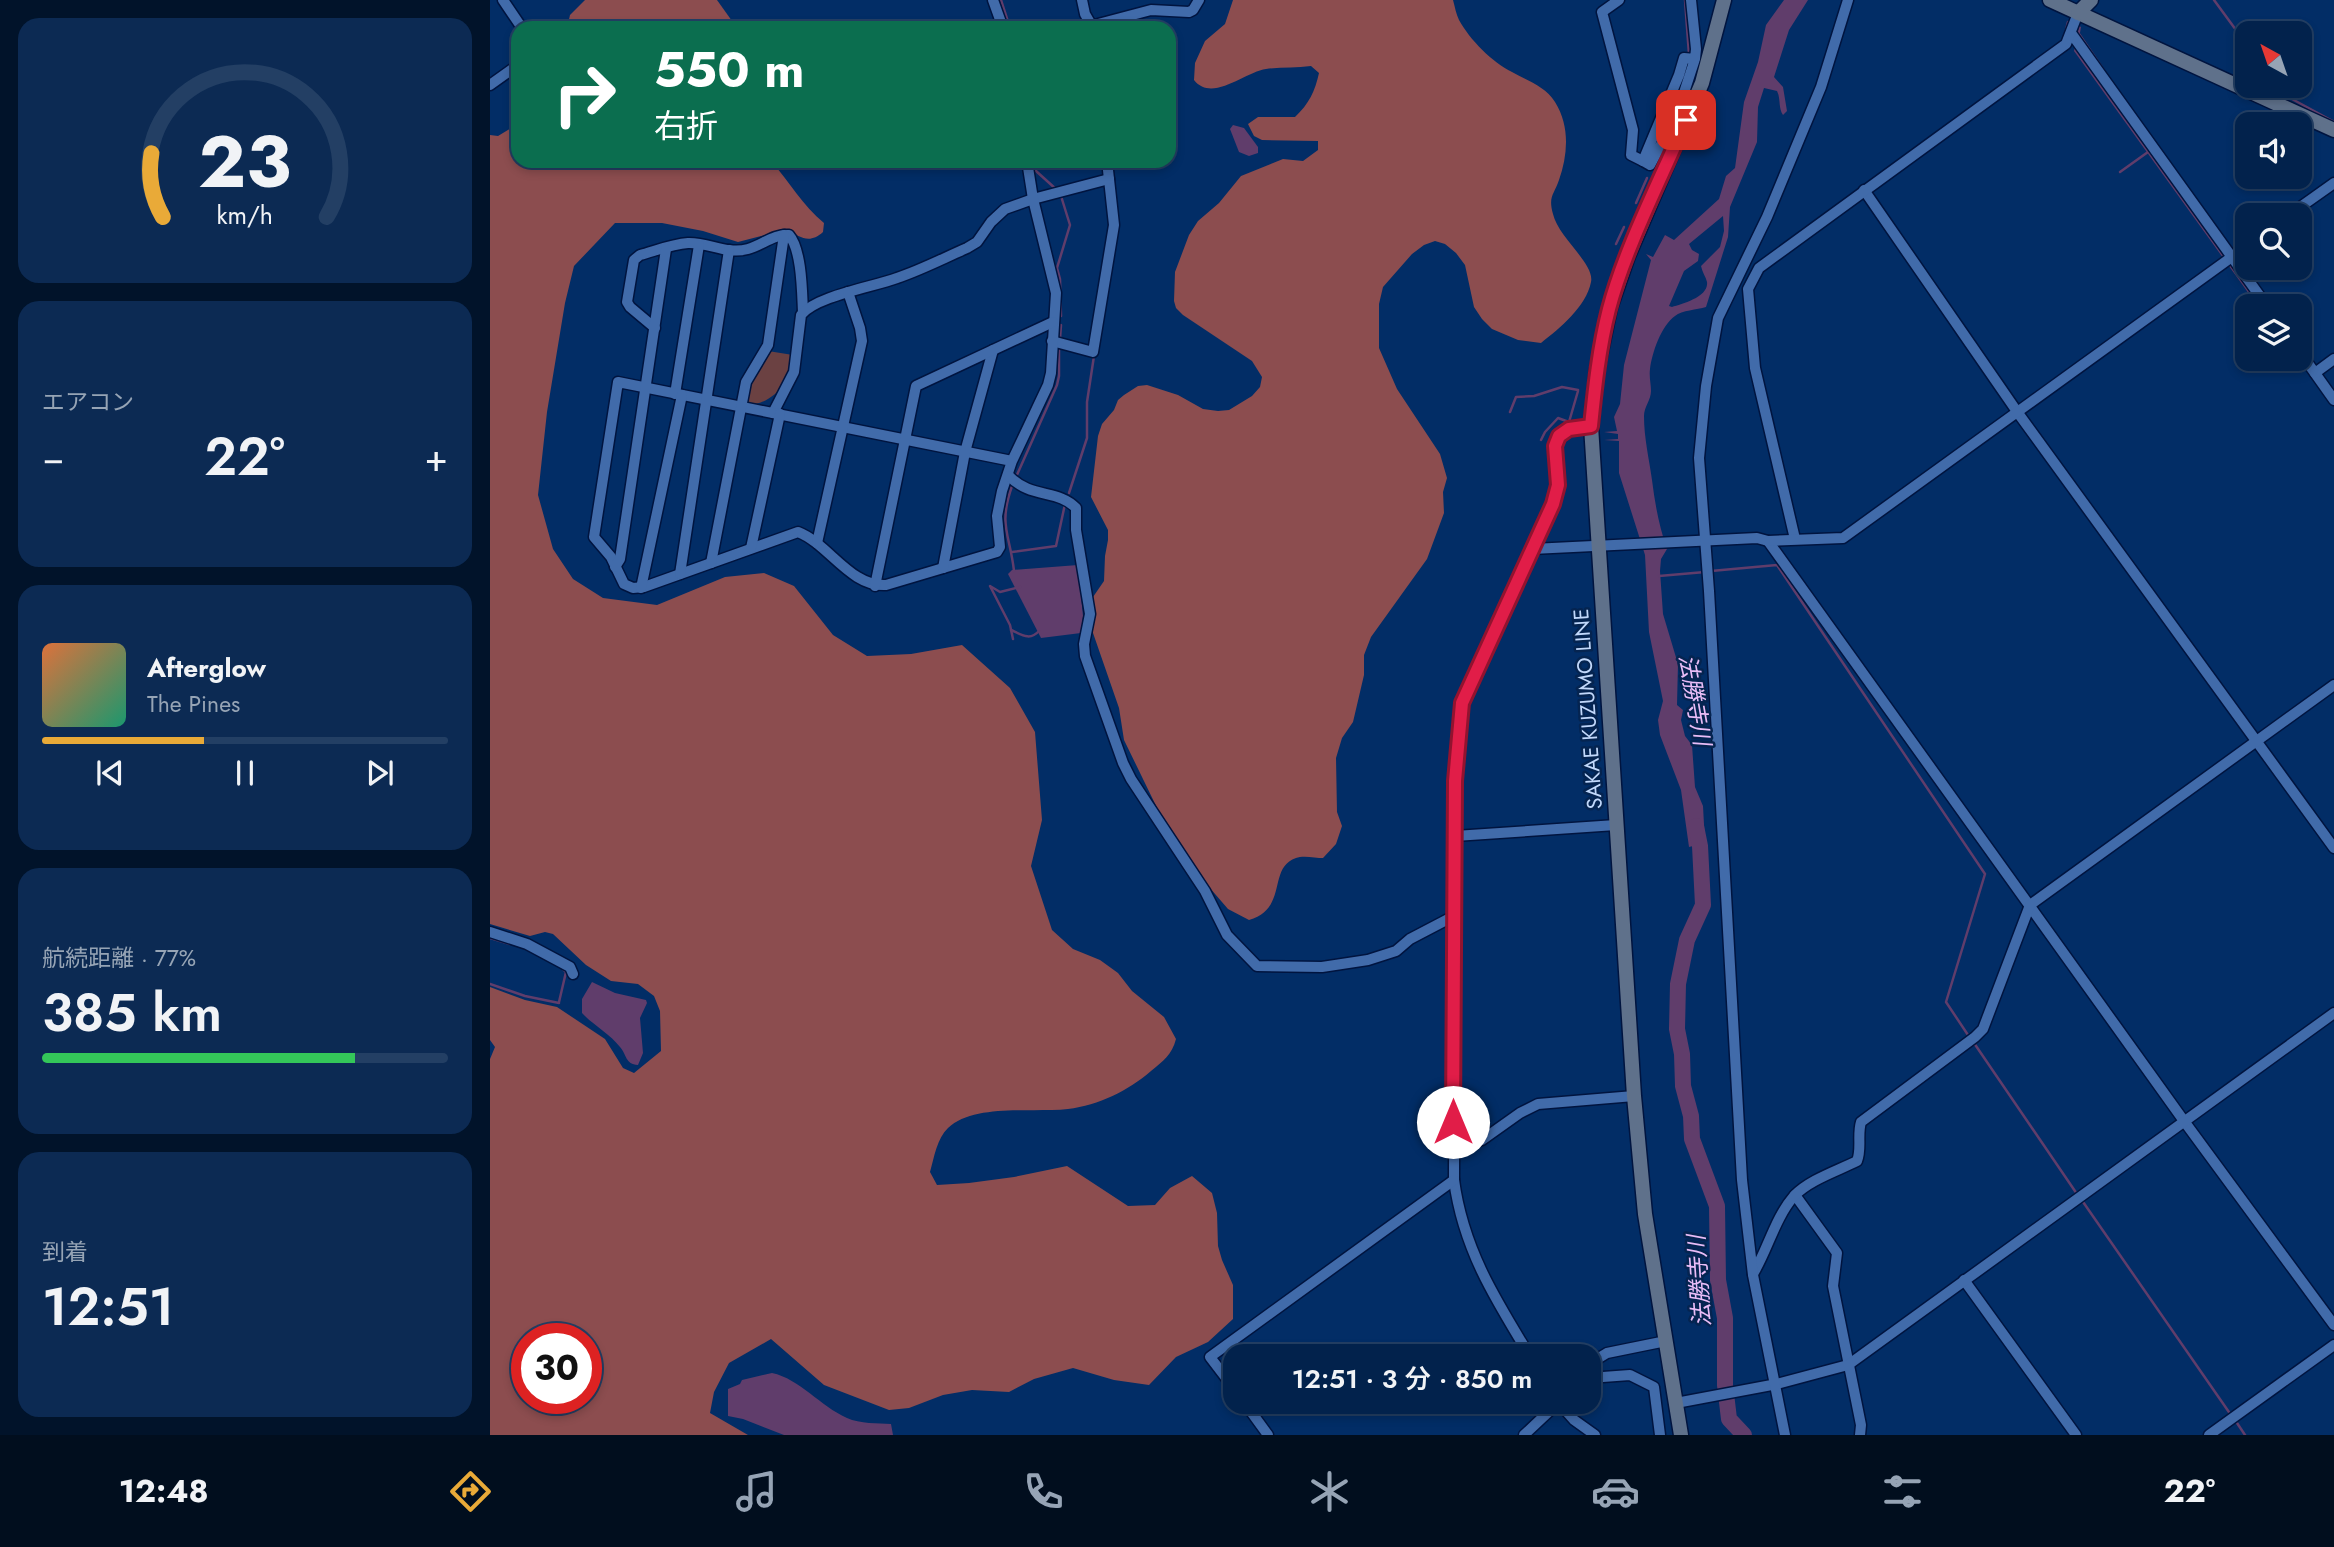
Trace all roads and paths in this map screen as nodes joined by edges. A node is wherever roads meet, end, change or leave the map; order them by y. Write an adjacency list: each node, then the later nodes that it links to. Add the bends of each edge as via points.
1 (503, 0): 11 (street)
2 (993, 0): 12 (street)
3 (1082, 0): 13 (street)
4 (1199, 0): 14 (street, via 1189,12 1152,10)
5 (1619, 0): 6 (street, via 1602,12 1633,130 1631,155 1650,165 1676,117 1696,50)
6 (1691, 0)
7 (1724, 0): 48 (main road, SAKAE KUZUMO LINE, via 1702,83 1610,308)
8 (1848, 0): 56 (street, via 1821,87 1718,318 1699,458)
9 (2050, 0): 10 (main road)
10 (2084, 4): 15 (street); 18 (main road)
11 (517, 21)
12 (1000, 21)
13 (1087, 21)
14 (1111, 21)
15 (2075, 37): 23 (street); 30 (street)
16 (511, 70): 17 (street)
17 (490, 85)
18 (2334, 130)
19 (1028, 168): 24 (street)
20 (1108, 168): 21 (street)
21 (1109, 179): 24 (street); 36 (street, via 1115,225 1093,352)
22 (2334, 183): 25 (street)
23 (1864, 190): 47 (street); 54 (street, via 1759,268 1748,289 1755,368)
24 (1033, 199): 31 (street, via 1005,209 967,248 895,279); 34 (street, via 1056,293)
25 (2306, 203)
26 (784, 235): 29 (street, via 748,249); 33 (street, via 792,237 797,253); 45 (street, via 768,345 746,382)
27 (699, 245): 28 (street); 29 (street); 42 (street)
28 (666, 248): 35 (street); 35 (street, via 635,258 628,302)
29 (729, 250): 43 (street)
30 (2233, 257): 32 (street); 47 (street)
31 (848, 292): 33 (street); 49 (street, via 862,341)
32 (2259, 294)
33 (803, 312): 46 (street, via 794,372)
34 (1053, 322): 36 (street); 37 (street)
35 (655, 328): 41 (street)
36 (1052, 341): 52 (street, via 1048,384)
37 (993, 350): 50 (street, via 916,386); 51 (street)
38 (2334, 359): 40 (street)
39 (2312, 369): 40 (street)
40 (2315, 373): 44 (street)
41 (647, 388): 42 (street); 62 (street, via 620,559); 62 (street, via 618,382 594,537)
42 (679, 394): 43 (street); 66 (street)
43 (706, 399): 45 (street); 64 (street)
44 (2334, 400)
45 (742, 407): 46 (street); 61 (street)
46 (776, 413): 49 (street); 59 (street)
47 (2018, 413): 54 (street, via 1843,538); 68 (street)
48 (1591, 426): 58 (main road, SAKAE KUZUMO LINE); 60 (street, via 1569,429 1559,436 1555,446 1558,485)
49 (842, 428): 50 (street); 57 (street)
50 (904, 439): 51 (street); 65 (street)
51 (965, 452): 52 (street); 63 (street)
52 (1012, 461): 53 (street)
53 (1009, 476): 63 (street, via 997,516 1000,550); 73 (street, via 1020,487 1065,500 1076,508 1090,614 1085,656 1123,763 1205,891 1227,935 1257,966 1322,967 1368,960 1396,951)
54 (1796, 539): 55 (street)
55 (1768, 541): 56 (street); 72 (street)
56 (1701, 542): 58 (street); 82 (street, via 1742,1180)
57 (817, 543): 59 (street, via 798,532); 65 (street, via 843,567)
58 (1598, 546): 60 (street); 69 (main road, SAKAE KUZUMO LINE)
59 (751, 548): 61 (street)
60 (1532, 549): 70 (street, via 1462,703)
61 (711, 563): 64 (street)
62 (615, 567): 66 (street, via 624,584)
63 (943, 568): 65 (street)
64 (680, 574): 66 (street)
65 (875, 586)
66 (641, 587)
67 (2334, 685): 68 (street)
68 (2257, 741): 71 (street); 72 (street)
69 (1616, 825): 70 (street); 77 (main road, SAKAE KUZUMO LINE)
70 (1454, 836): 73 (street)
71 (2334, 848)
72 (2030, 905): 78 (street); 81 (street, via 1983,1029 1861,1122 1857,1161)
73 (1454, 916): 79 (street)
74 (490, 932): 75 (street, via 527,944 570,967)
75 (573, 974)
76 (2334, 1013): 78 (street)
77 (1634, 1096): 79 (street, via 1538,1104 1482,1140); 85 (main road, SAKAE KUZUMO LINE, via 1645,1214)
78 (2184, 1121): 83 (street); 84 (street)
79 (1453, 1148): 80 (street)
80 (1454, 1180): 86 (street); 87 (street, via 1475,1259)
81 (1796, 1195): 82 (street); 91 (street, via 1837,1253 1833,1286)
82 (1753, 1275): 94 (street)
83 (1964, 1280): 91 (street); 106 (street)
84 (2334, 1325)
85 (1666, 1341): 90 (street); 95 (main road, SAKAE KUZUMO LINE)
86 (1228, 1344)
87 (1523, 1344)
88 (2334, 1345): 107 (street)
89 (1223, 1348): 92 (street, via 1210,1357)
90 (1601, 1357)
91 (1848, 1365): 94 (street); 105 (street)
92 (1223, 1374)
93 (1601, 1377): 102 (street, via 1630,1375 1654,1387)
94 (1777, 1384): 95 (street); 104 (street)
95 (1676, 1403): 103 (main road, SAKAE KUZUMO LINE)
96 (1253, 1414): 99 (street)
97 (1546, 1414): 100 (street)
98 (1569, 1414): 101 (street)
99 (1268, 1435)
100 (1524, 1435)
101 (1595, 1435)
102 (1660, 1435)
103 (1681, 1435)
104 (1785, 1435)
105 (1860, 1435)
106 (2076, 1435)
107 (2209, 1435)

